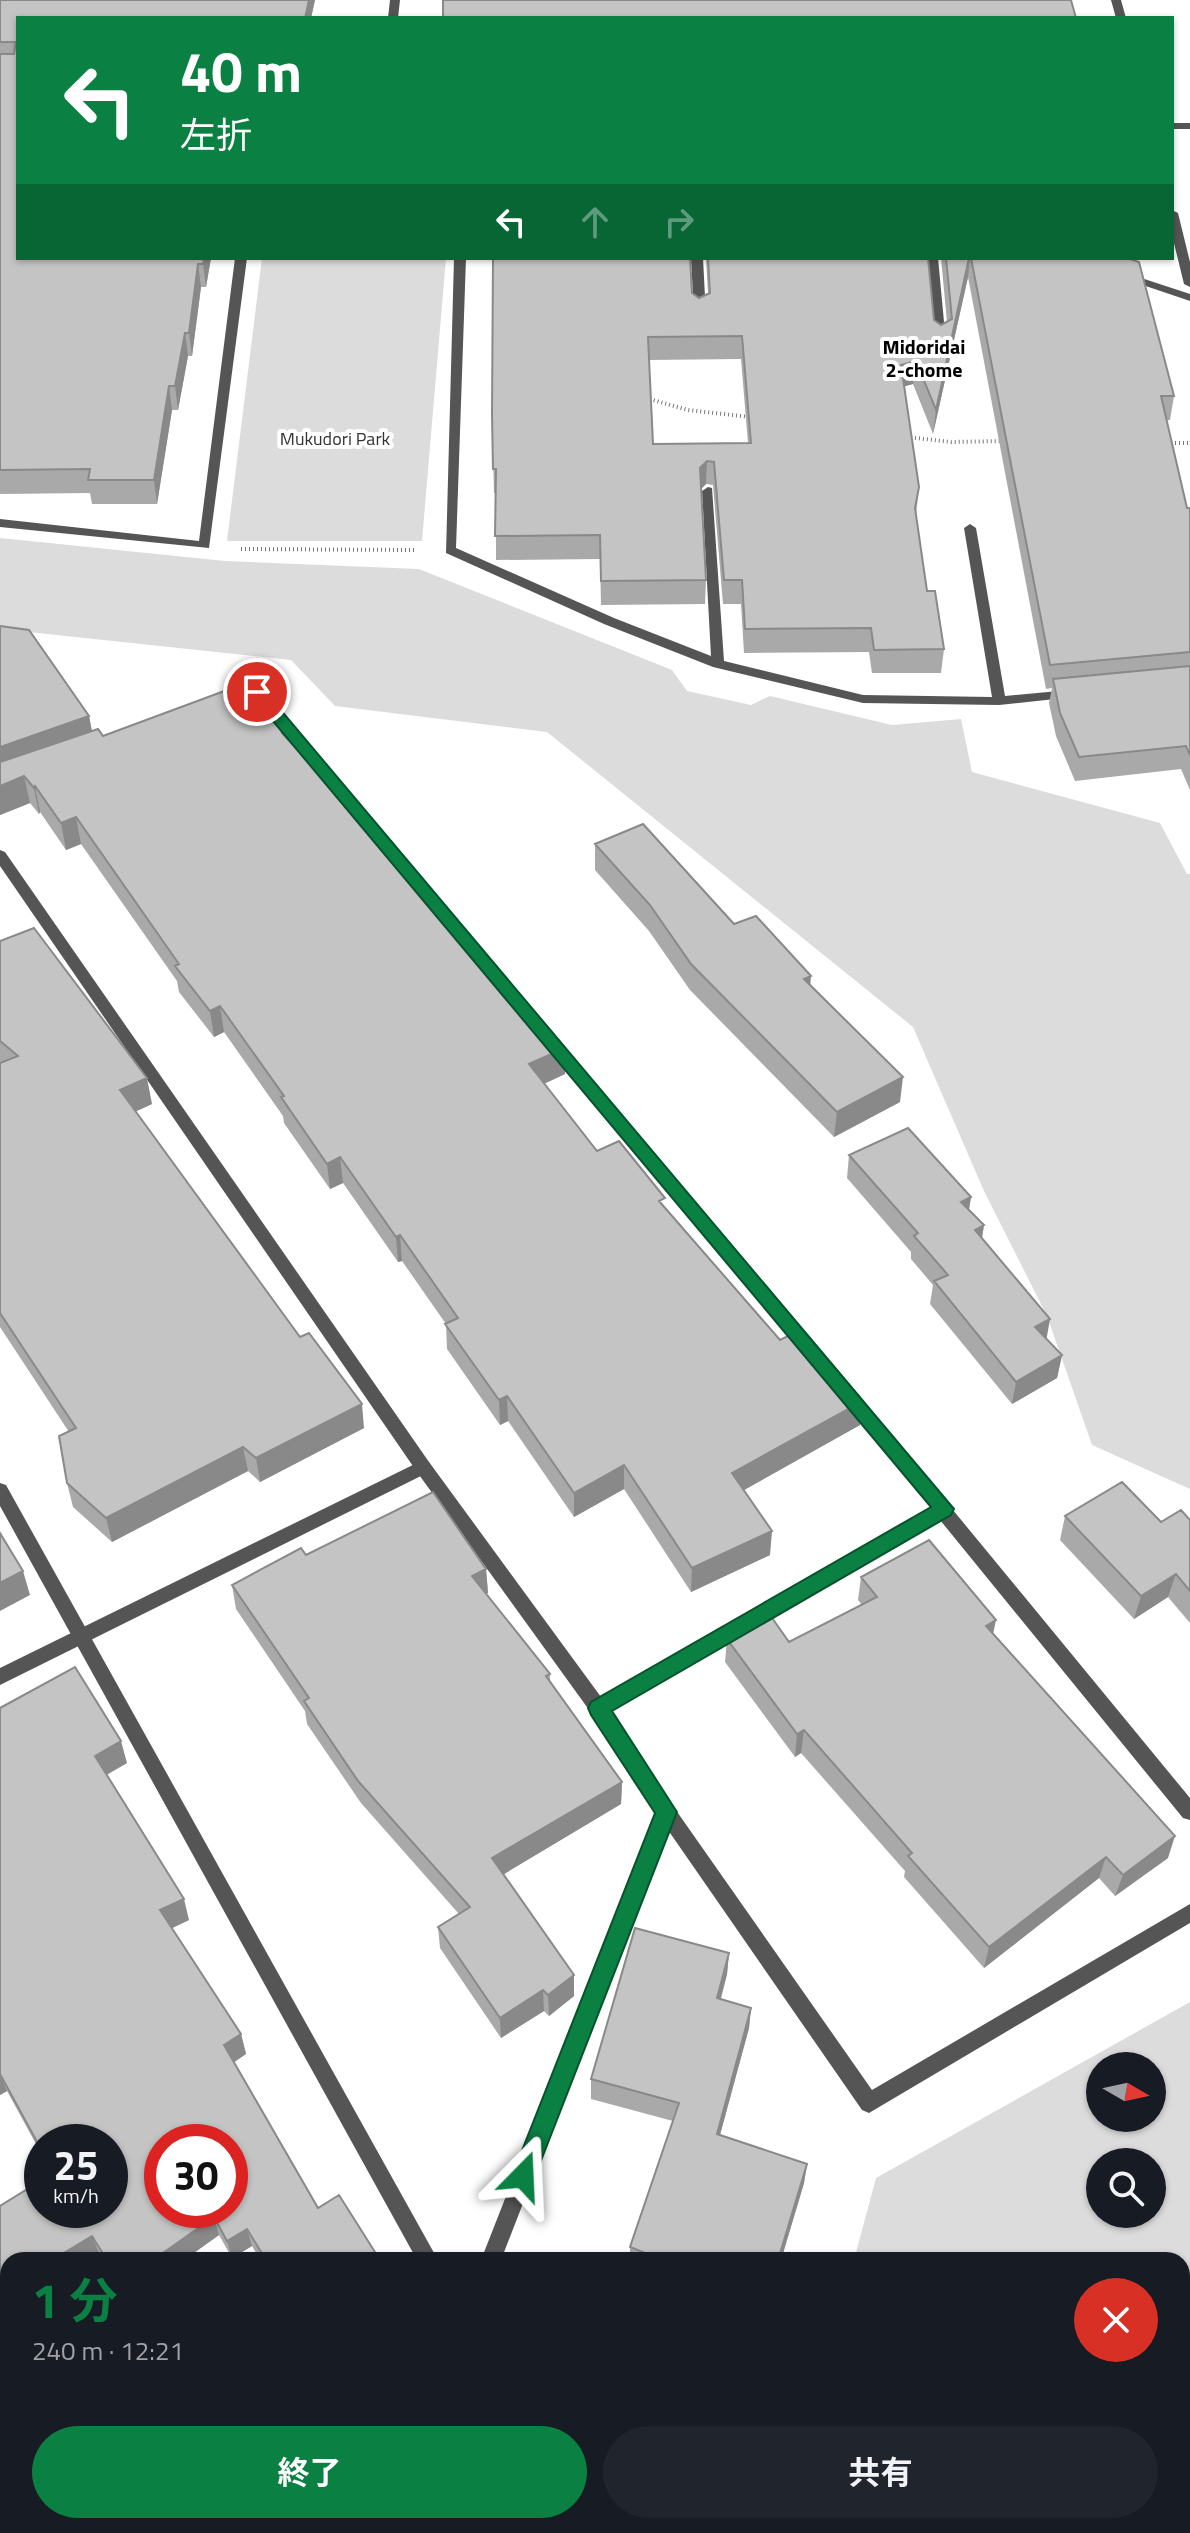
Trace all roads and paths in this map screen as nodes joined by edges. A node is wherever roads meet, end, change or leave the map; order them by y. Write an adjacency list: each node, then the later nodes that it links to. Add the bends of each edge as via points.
1 (1174, 221): 7 (street)
2 (241, 260): 20 (street)
3 (460, 260): 21 (street)
4 (697, 260): 9 (street)
5 (932, 260): 10 (street)
6 (1109, 271): 8 (street)
7 (1190, 284)
8 (1190, 298)
9 (700, 316)
10 (940, 343)
11 (641, 397): 12 (path, via 688,410)
12 (750, 417)
13 (904, 436): 14 (path, via 951,442)
14 (1012, 440)
15 (1161, 442): 16 (path)
16 (1190, 443)
17 (708, 491): 22 (street)
18 (0, 523): 20 (street)
19 (970, 528): 24 (street)
20 (205, 545): 21 (path)
21 (450, 550): 22 (street)
22 (718, 664): 24 (street, via 863,699)
23 (1087, 692): 24 (street)
24 (999, 701)
25 (268, 705): 27 (street)
26 (0, 855): 31 (street)
27 (401, 863)
28 (544, 1034): 29 (street)
29 (821, 1363)
30 (842, 1387): 33 (street)
31 (423, 1467): 34 (street); 36 (street)
32 (0, 1490): 34 (street)
33 (944, 1509): 36 (street); 38 (street)
34 (84, 1636): 35 (street); 40 (street)
35 (0, 1677)
36 (598, 1708): 37 (street)
37 (666, 1812): 39 (street, via 869,2103); 41 (street)
38 (1190, 1812)
39 (1190, 1913)
40 (424, 2252)
41 (494, 2252)

